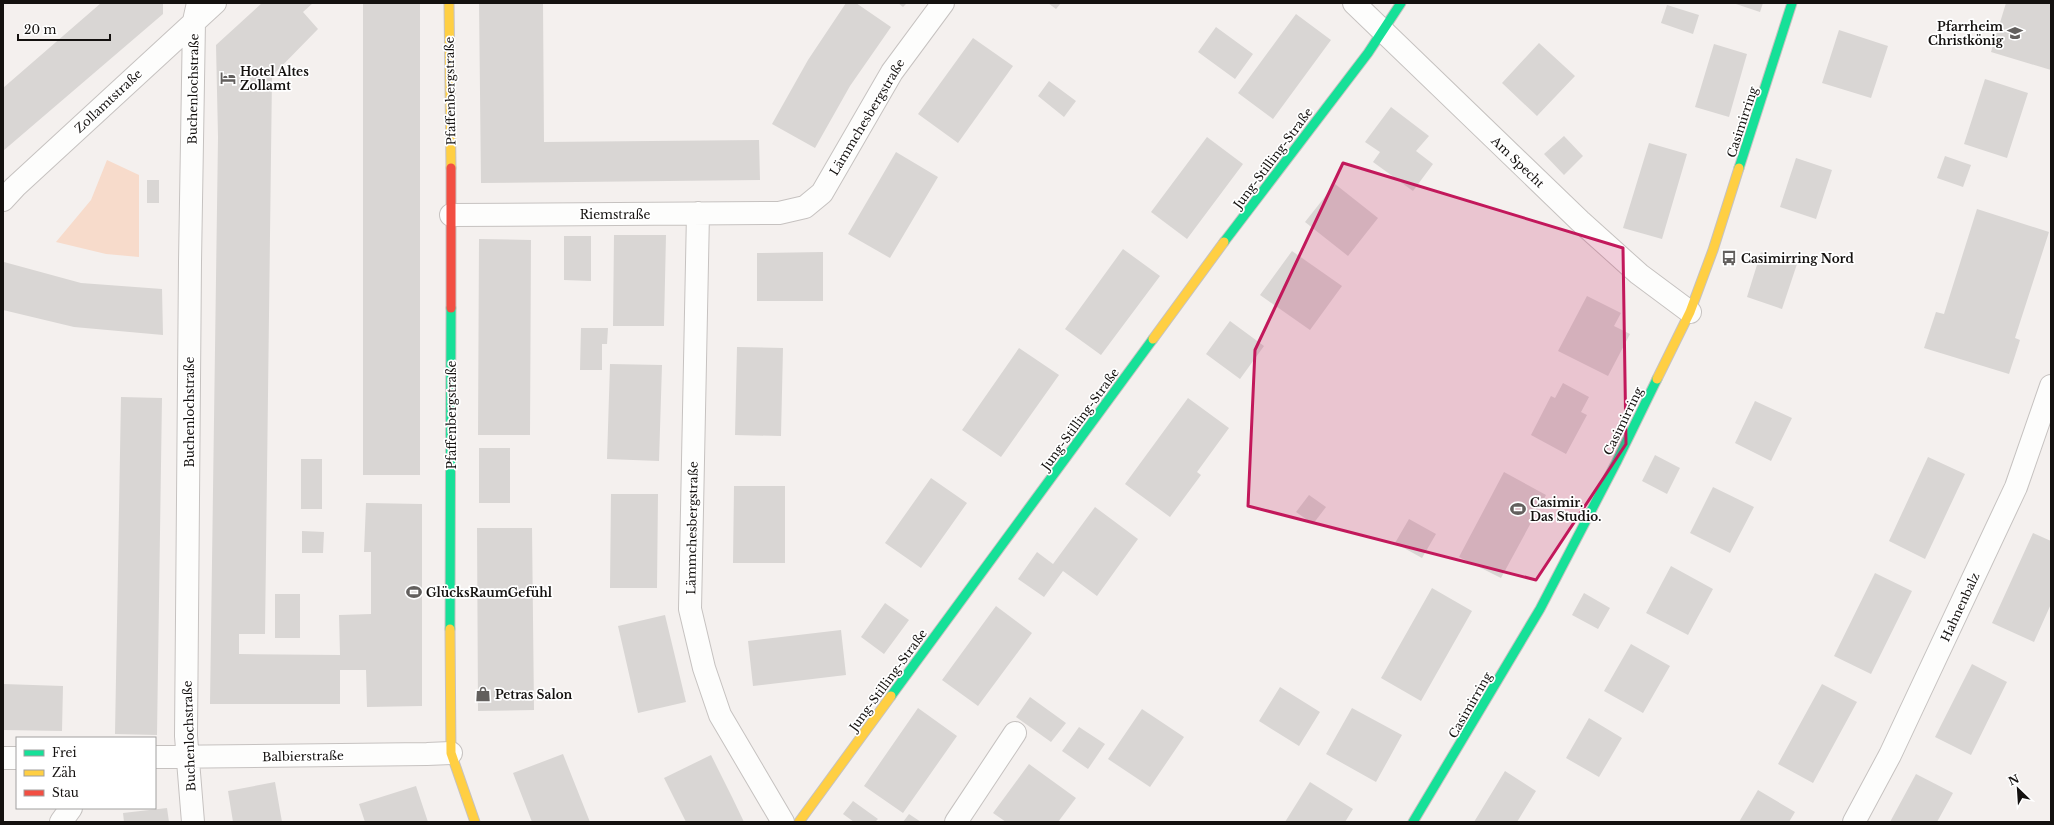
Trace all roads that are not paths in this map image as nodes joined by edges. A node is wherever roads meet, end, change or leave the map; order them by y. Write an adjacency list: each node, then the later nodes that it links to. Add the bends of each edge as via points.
1 (215, 3): 7 (street, Zollamtstraße)
2 (449, 3): 11 (street, Pfaffenbergstraße)
3 (943, 3): 10 (street, Lämmchesbergstraße, via 892,72 822,193 806,207)
4 (1354, 3): 8 (street, Am Specht)
5 (1401, 3): 8 (street, Jung-Stilling-Straße)
6 (1792, 3): 13 (street, Casimirring, via 1713,250)
7 (196, 12): 9 (street, Zollamtstraße); 18 (street, Buchenlochstraße, via 190,262)
8 (1383, 32): 13 (street, Am Specht, via 1580,221 1639,274); 26 (street, Jung-Stilling-Straße, via 1214,255)
9 (3, 200)
10 (779, 213): 12 (street, Riemstraße)
11 (451, 214): 12 (street, Riemstraße); 16 (street, Pfaffenbergstraße)
12 (698, 214): 25 (street, Lämmchesbergstraße, via 690,609 704,668 720,715)
13 (1690, 312): 28 (street, Casimirring, via 1616,463 1540,609)
14 (2051, 386): 29 (street, Hahnenbalz, via 2016,487 1890,755)
15 (1015, 734): 27 (street)
16 (451, 753): 18 (street, Balbierstraße); 24 (street, Pfaffenbergstraße)
17 (156, 757): 18 (street, Balbierstraße)
18 (187, 757): 23 (street, Buchenlochstraße)
19 (3, 758): 20 (street)
20 (16, 758)
21 (70, 809): 22 (street)
22 (61, 822)
23 (193, 822)
24 (476, 822)
25 (783, 822)
26 (799, 822)
27 (956, 822)
28 (1413, 822)
29 (1854, 822)

